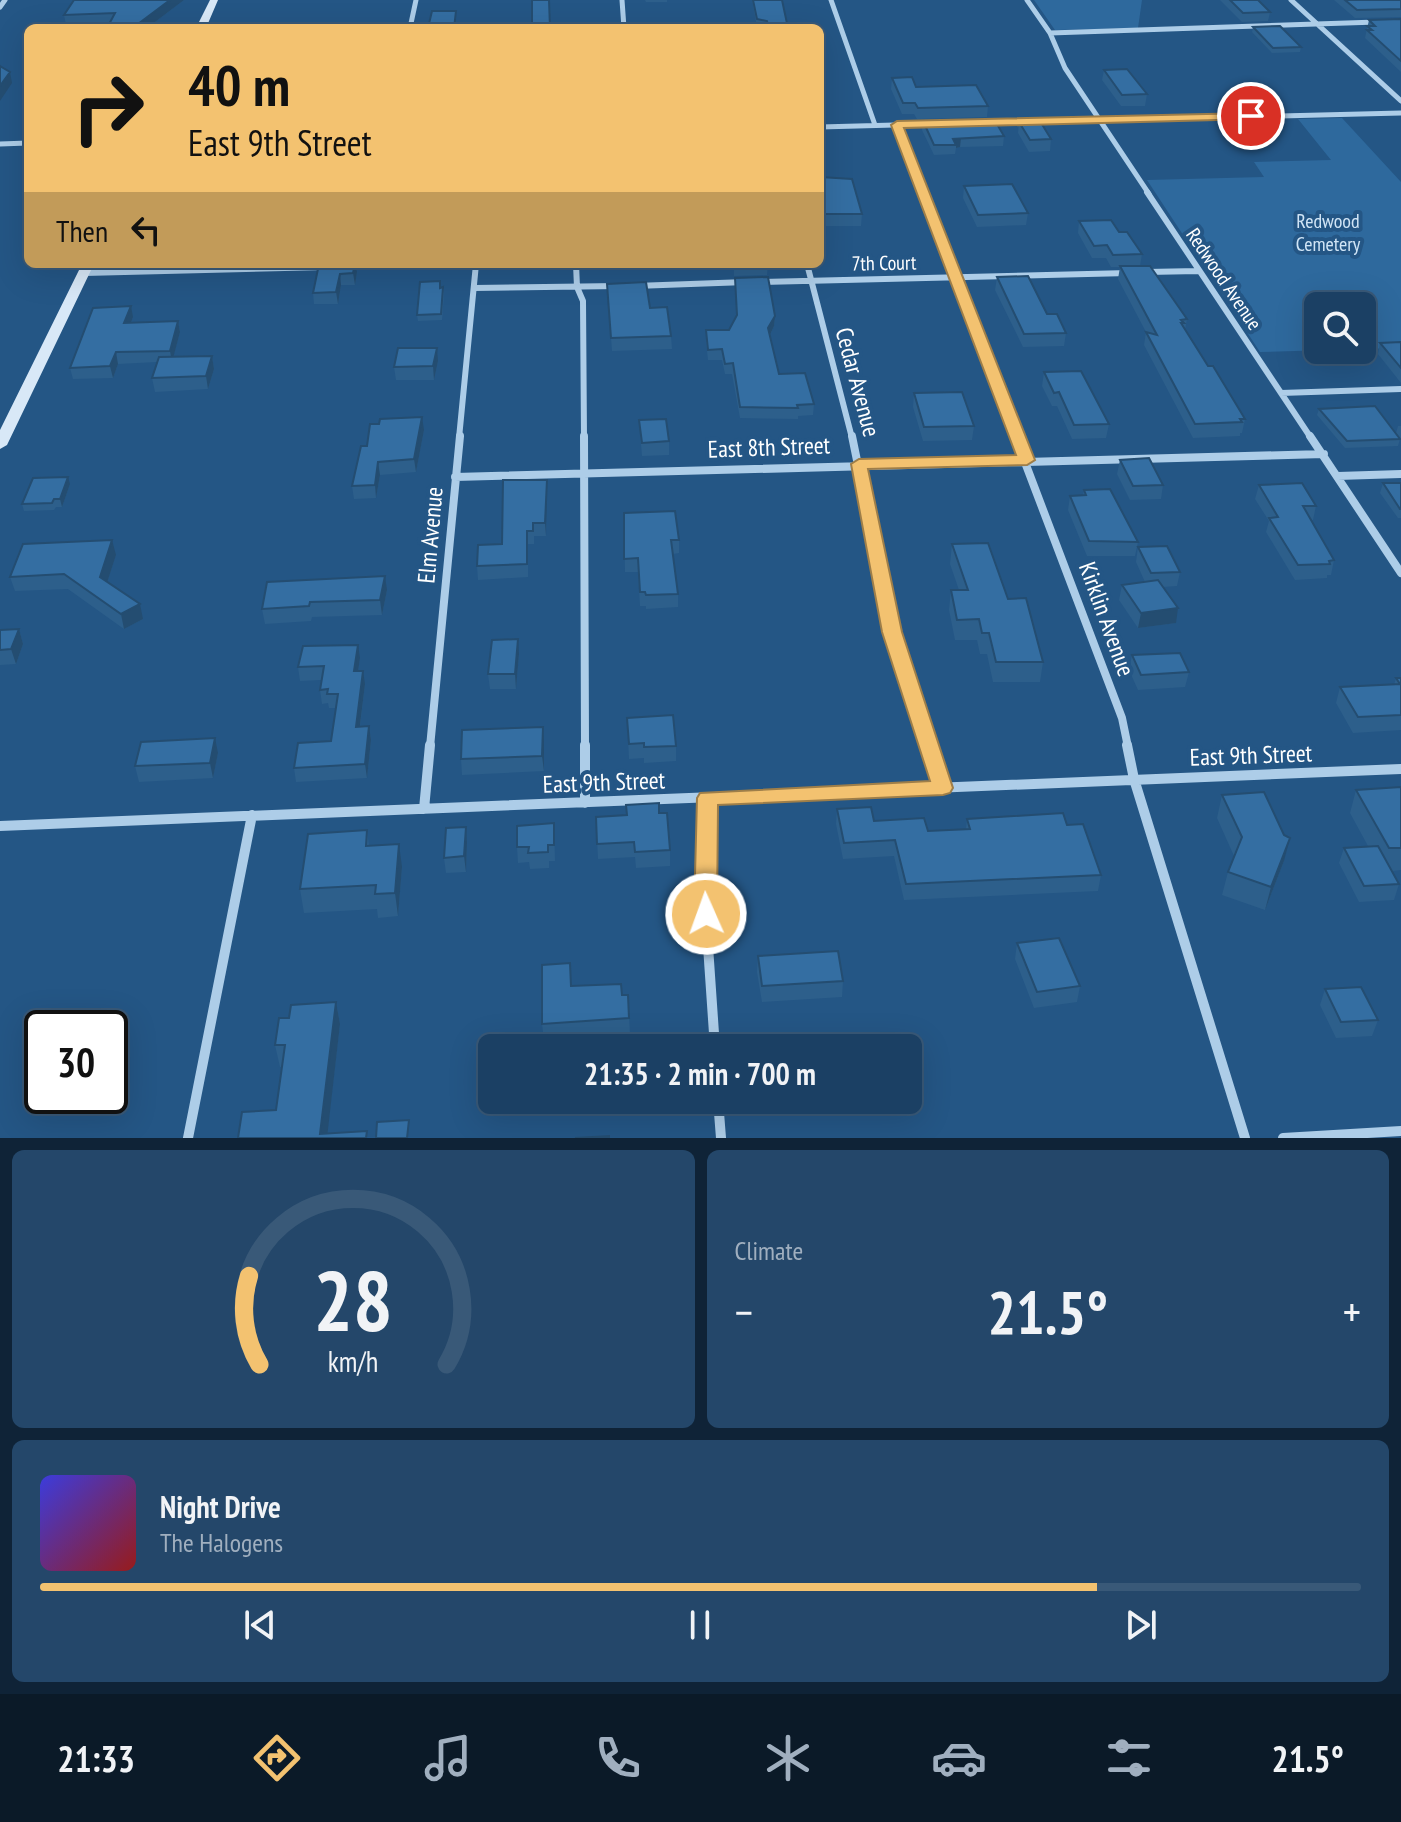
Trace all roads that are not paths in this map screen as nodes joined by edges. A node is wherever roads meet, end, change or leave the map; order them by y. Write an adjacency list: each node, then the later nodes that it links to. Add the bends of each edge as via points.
1 (5, 0): 8 (street)
2 (214, 0): 11 (street)
3 (416, 0): 12 (street)
4 (622, 0): 13 (street)
5 (831, 0): 20 (street)
6 (1027, 0): 14 (street, Redwood Avenue)
7 (1291, 0): 10 (street)
8 (0, 7)
9 (1387, 22): 10 (street)
10 (1314, 23): 14 (street); 15 (street)
11 (203, 24)
12 (411, 24)
13 (624, 24)
14 (1050, 33): 17 (street, Redwood Avenue, via 1065,68)
15 (1401, 101)
16 (1401, 113): 17 (street)
17 (1100, 119): 18 (street); 29 (street, Redwood Avenue)
18 (975, 123)
19 (944, 124): 21 (street)
20 (875, 125): 21 (street); 22 (street)
21 (897, 125): 30 (street, Kirklin Avenue)
22 (824, 127)
23 (24, 143): 24 (street)
24 (0, 144)
25 (86, 268): 36 (street)
26 (476, 268): 33 (street, Elm Avenue)
27 (576, 268): 32 (street)
28 (808, 268): 31 (street, Cedar Avenue)
29 (1198, 271): 30 (street, 7th Court); 35 (street, Redwood Avenue)
30 (956, 277): 31 (street, 7th Court); 38 (street, Kirklin Avenue)
31 (811, 280): 32 (street, 7th Court); 39 (street, Cedar Avenue)
32 (577, 287): 33 (street, 7th Court); 40 (street, via 583,301)
33 (474, 288): 43 (street, Elm Avenue)
34 (1401, 389): 35 (street)
35 (1281, 393): 37 (street, Redwood Avenue)
36 (0, 445)
37 (1324, 454): 38 (street, East 8th Street); 42 (street, Redwood Avenue)
38 (1027, 460): 39 (street, East 8th Street); 46 (street, Kirklin Avenue, via 1122,718)
39 (859, 464): 40 (street, East 8th Street); 47 (street, Cedar Avenue, via 892,632)
40 (584, 473): 43 (street, East 8th Street); 49 (street)
41 (1401, 474): 42 (street)
42 (1338, 476): 44 (street, Redwood Avenue)
43 (455, 477): 50 (street, Elm Avenue)
44 (1401, 573)
45 (1401, 769): 46 (street, East 9th Street)
46 (1134, 779): 47 (street, East 9th Street); 58 (street, Kirklin Avenue)
47 (943, 788): 48 (street, East 9th Street)
48 (708, 798): 49 (street, East 9th Street); 53 (street, via 704,888)
49 (585, 803): 50 (street, East 9th Street)
50 (424, 809): 51 (street, East 9th Street)
51 (252, 815): 52 (street, East 9th Street); 56 (street)
52 (0, 826)
53 (714, 1034)
54 (719, 1114): 57 (street)
55 (1401, 1131): 59 (street)
56 (188, 1138)
57 (721, 1138)
58 (1245, 1138)
59 (1283, 1138)

